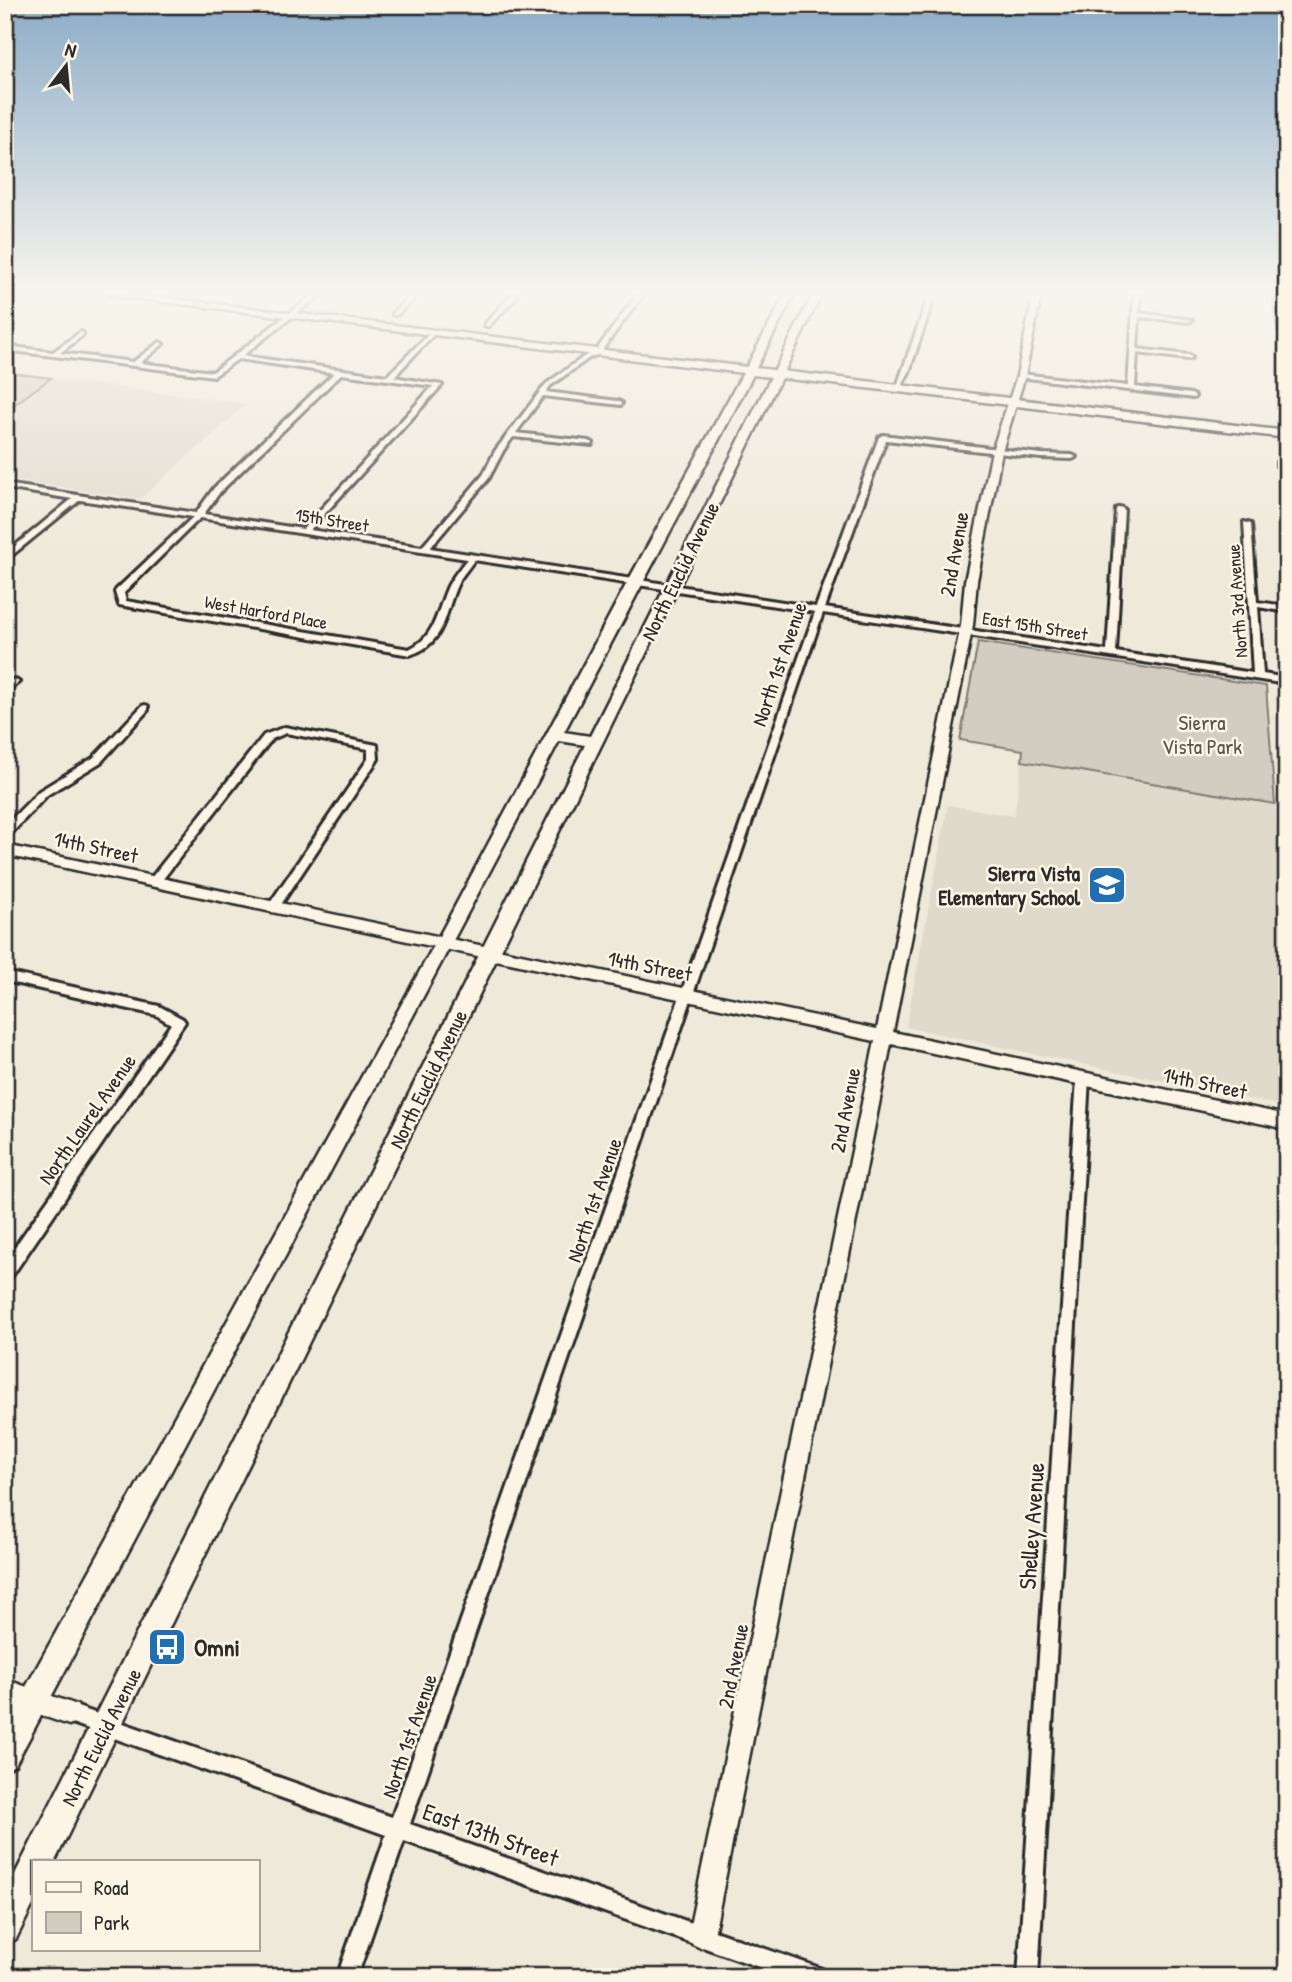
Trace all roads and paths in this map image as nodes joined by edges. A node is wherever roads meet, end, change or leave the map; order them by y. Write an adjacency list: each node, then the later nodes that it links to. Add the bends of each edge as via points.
1 (323, 387): 25 (street, via 217,490)
2 (436, 387): 27 (street)
3 (548, 387): 11 (street)
4 (741, 387): 20 (main road, North Euclid Avenue)
5 (771, 387): 21 (main road, North Euclid Avenue)
6 (894, 387): 9 (main road)
7 (1017, 387): 13 (street, 2nd Avenue)
8 (1118, 387): 10 (street)
9 (898, 388): 13 (main road)
10 (1131, 389): 12 (street)
11 (541, 394): 14 (street); 15 (street)
12 (1191, 396)
13 (1012, 402): 16 (main road); 18 (street, 2nd Avenue)
14 (618, 403)
15 (511, 435): 17 (street); 28 (street, via 486,476)
16 (1287, 435)
17 (589, 443)
18 (997, 452): 19 (street); 33 (street, North 1st Avenue, via 883,437); 35 (street, 2nd Avenue)
19 (1072, 457)
20 (699, 464): 21 (main road); 31 (main road, North Euclid Avenue)
21 (730, 468): 31 (main road, North Euclid Avenue)
22 (5, 486): 23 (street, 15th Street)
23 (79, 497): 25 (street, 15th Street); 30 (street)
24 (1120, 509): 36 (street)
25 (200, 515): 27 (street, 15th Street); 29 (street, West Harford Place, via 119,592 122,603 410,652 425,647 433,635 454,583)
26 (1247, 524): 32 (street, North 3rd Avenue)
27 (305, 531): 28 (street, 15th Street)
28 (425, 550): 29 (street, 15th Street)
29 (472, 557): 31 (street, 15th Street)
30 (5, 559)
31 (654, 584): 33 (street, East 15th Street); 43 (main road, North Euclid Avenue); 44 (main road, North Euclid Avenue)
32 (1253, 604): 34 (street); 37 (street, North 3rd Avenue)
33 (820, 609): 35 (street, East 15th Street); 52 (street, North 1st Avenue)
34 (1287, 609)
35 (965, 632): 36 (street, East 15th Street); 53 (street, 2nd Avenue)
36 (1111, 654): 37 (street, East 15th Street)
37 (1258, 676): 38 (street, East 15th Street)
38 (1287, 681)
39 (14, 682): 40 (street)
40 (5, 690)
41 (145, 708): 45 (street, via 97,760 43,793)
42 (285, 730): 47 (street, via 268,737); 48 (street, via 373,747 373,758)
43 (555, 735): 44 (main road); 49 (main road, North Euclid Avenue)
44 (595, 742): 50 (main road, North Euclid Avenue)
45 (5, 833)
46 (5, 850): 47 (street, 14th Street)
47 (155, 881): 48 (street, 14th Street)
48 (274, 906): 49 (street, 14th Street)
49 (445, 943): 50 (street, 14th Street); 58 (main road, North Euclid Avenue)
50 (491, 953): 52 (street, 14th Street); 60 (main road, North Euclid Avenue)
51 (5, 976): 56 (street, North Laurel Avenue, via 159,1012 179,1022)
52 (687, 994): 53 (street, 14th Street); 62 (street, North 1st Avenue)
53 (883, 1036): 54 (street, 14th Street); 66 (street, 2nd Avenue)
54 (1083, 1078): 55 (street, 14th Street); 69 (street, Shelley Avenue)
55 (1287, 1122)
56 (5, 1274)
57 (5, 1691): 58 (street)
58 (34, 1701): 59 (street); 61 (main road, North Euclid Avenue)
59 (69, 1713): 60 (street, East 13th Street)
60 (106, 1727): 62 (street, East 13th Street); 63 (main road, North Euclid Avenue)
61 (5, 1755)
62 (398, 1829): 66 (street, East 13th Street); 67 (street, North 1st Avenue)
63 (39, 1860)
64 (32, 1874): 65 (main road)
65 (5, 1928)
66 (701, 1935): 68 (street, East 13th Street)
67 (347, 1977)
68 (817, 1977)
69 (1028, 1977)

